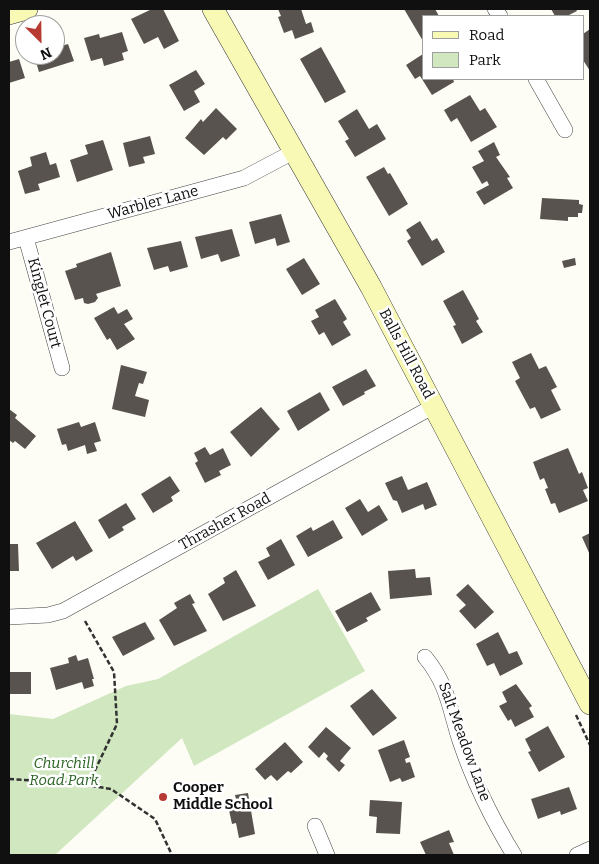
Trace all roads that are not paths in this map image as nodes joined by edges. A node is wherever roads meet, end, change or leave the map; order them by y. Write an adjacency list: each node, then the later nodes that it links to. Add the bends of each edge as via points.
1 (27, 9): 3 (street)
2 (213, 9): 6 (street, Balls Hill Road)
3 (9, 14)
4 (537, 80): 5 (street)
5 (565, 130)
6 (294, 152): 7 (street, Warbler Lane, via 244,178); 10 (street, Balls Hill Road, via 372,287)
7 (26, 238): 8 (street, Warbler Lane); 9 (street, Kinglet Court)
8 (9, 242)
9 (62, 368)
10 (434, 406): 11 (street, Thrasher Road, via 63,611); 13 (street, Balls Hill Road)
11 (9, 617)
12 (425, 657): 17 (street, Salt Meadow Lane, via 446,689 472,773)
13 (590, 704)
14 (315, 826): 16 (street)
15 (590, 848): 18 (street)
16 (327, 855)
17 (514, 855)
18 (577, 855)

